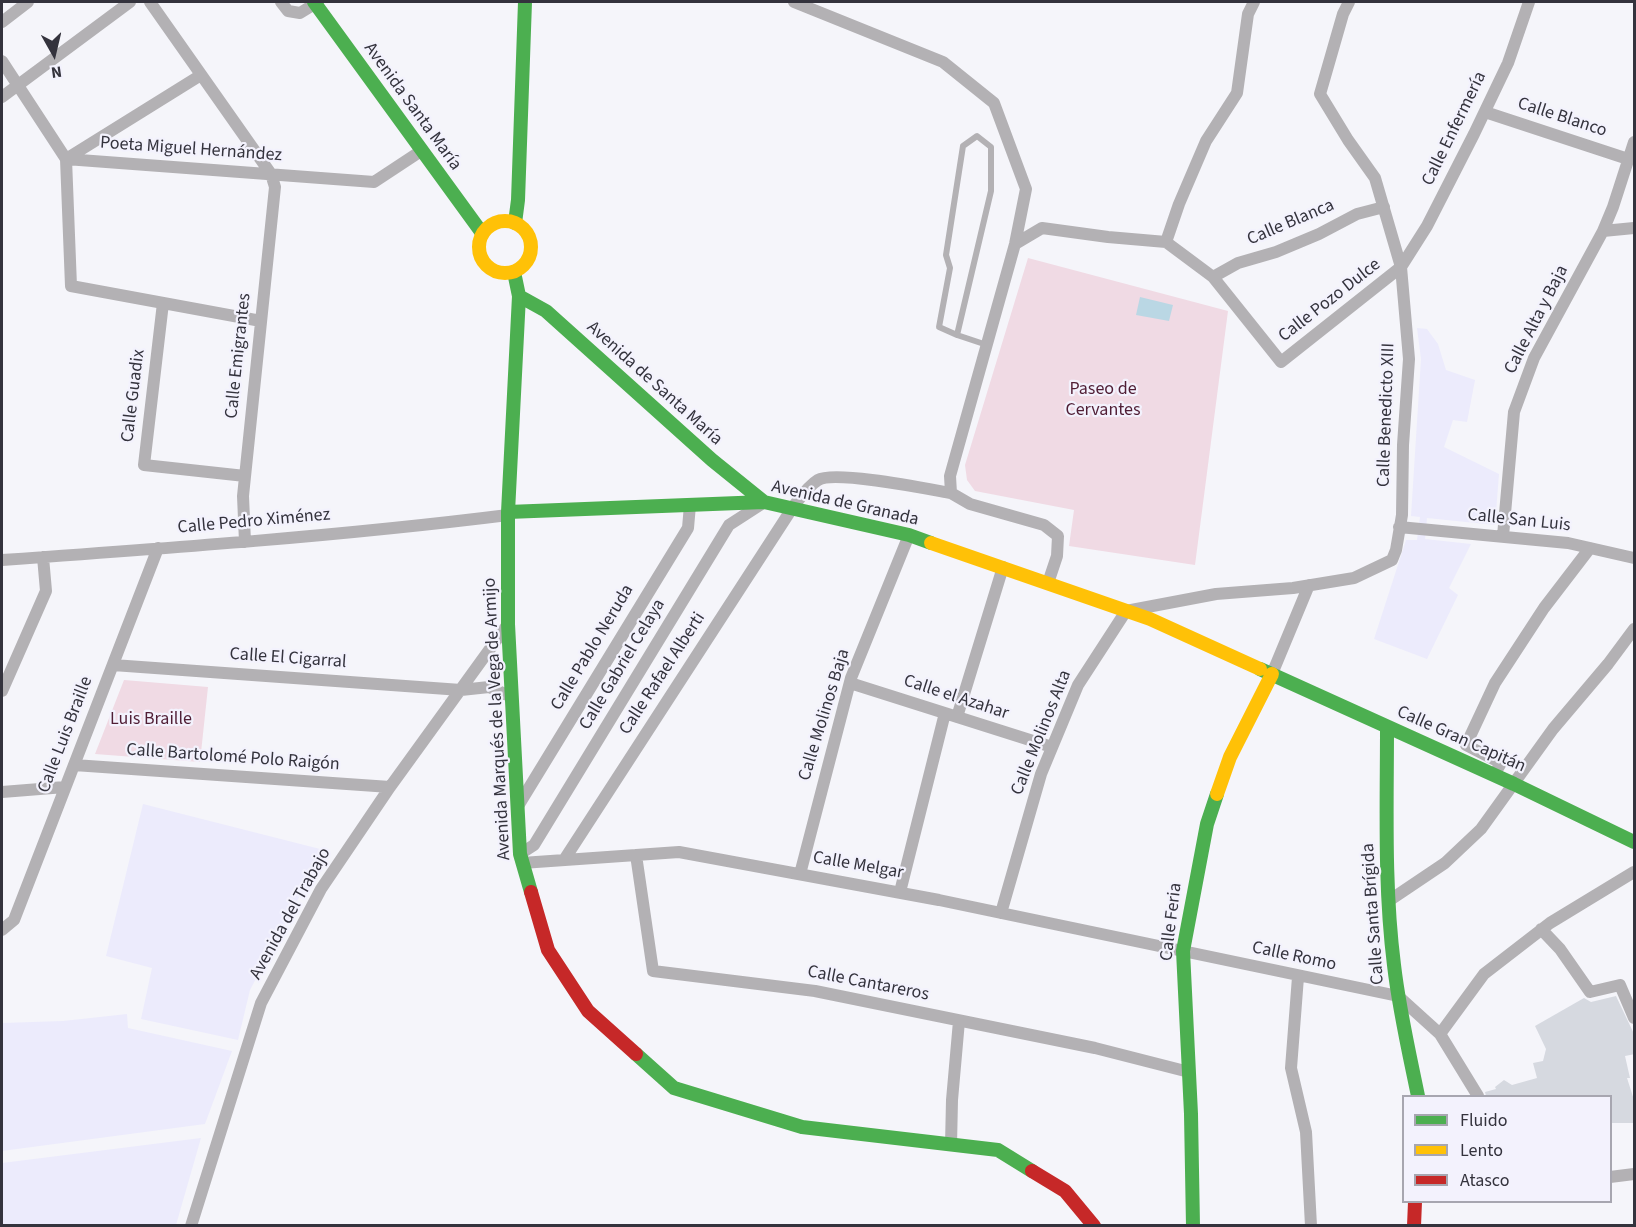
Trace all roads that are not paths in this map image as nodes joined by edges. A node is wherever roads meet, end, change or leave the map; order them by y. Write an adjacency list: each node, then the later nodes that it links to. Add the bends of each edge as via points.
1 (28, 2): 12 (street)
2 (130, 2): 15 (street)
3 (150, 2): 14 (street)
4 (281, 2): 5 (street, via 288,11 300,13)
5 (316, 2): 19 (street, Avenida Santa María)
6 (525, 2): 24 (street)
7 (794, 2): 29 (street, via 943,62 994,103 1026,189)
8 (1254, 2): 11 (street)
9 (1349, 2): 23 (street, Calle Benedicto XIII, via 1320,94 1375,178)
10 (1529, 2): 17 (street, Calle Enfermería, via 1508,63)
11 (1246, 8): 28 (street, via 1237,93 1206,141)
12 (2, 22)
13 (2, 61): 15 (street)
14 (201, 75): 20 (street); 22 (street)
15 (18, 86): 16 (street); 20 (street)
16 (2, 97)
17 (1485, 112): 21 (street, Calle Blanco); 30 (street, Calle Enfermería)
18 (1635, 142): 21 (street, Calle Alta y Baja)
19 (421, 151): 22 (street, Poeta Miguel Hernández, via 374,182); 27 (street, Avenida Santa María)
20 (66, 159): 22 (street, Poeta Miguel Hernández); 34 (street, via 71,286)
21 (1628, 159): 26 (street, Calle Alta y Baja)
22 (271, 174): 35 (street, Calle Emigrantes, via 275,187)
23 (1384, 207): 30 (street, Calle Benedicto XIII); 32 (street, Calle Blanca, via 1357,214 1319,234)
24 (515, 223): 27 (street, via 490,224); 31 (street, via 525,230 531,251 527,262)
25 (1635, 228): 26 (street)
26 (1603, 231): 46 (street, Calle Alta y Baja, via 1534,358 1514,412)
27 (482, 233): 31 (street, via 478,245 487,267 498,273)
28 (1166, 242): 29 (street, via 1042,228); 32 (street)
29 (1015, 244): 37 (street)
30 (1401, 267): 32 (street, Calle Pozo Dulce, via 1281,362); 44 (street, Calle Benedicto XIII, via 1409,359)
31 (514, 272): 33 (street, Avenida Marqués de la Vega de Armijo)
32 (1213, 277)
33 (519, 296): 40 (street, Avenida de Santa María, via 546,311); 43 (street, Avenida Marqués de la Vega de Armijo)
34 (164, 303): 35 (street); 38 (street, Calle Guadix, via 144,465)
35 (261, 321): 38 (street, Calle Emigrantes)
36 (957, 335): 36 (lane, via 991,191 991,147 977,136 963,146 946,255 950,268 939,327); 37 (lane)
37 (987, 345): 39 (street, via 950,476)
38 (245, 476): 47 (street, Calle Emigrantes)
39 (951, 493): 42 (street, Calle Rafael Alberti, via 828,477 819,479); 54 (street, via 970,504 1044,525 1058,536 1057,556)
40 (764, 502): 41 (street, Avenida de Granada); 42 (street, Avenida de Granada); 77 (street, Calle Gabriel Celaya, via 729,525 534,845)
41 (690, 505): 43 (street, Avenida de Granada); 74 (street, Calle Pablo Neruda, via 688,528)
42 (793, 507): 45 (street, Avenida de Granada); 78 (street, Calle Rafael Alberti)
43 (508, 513): 47 (street, Calle Pedro Ximénez); 57 (street, Avenida Marqués de la Vega de Armijo)
44 (1399, 527): 46 (street, Calle San Luis); 55 (street, Calle Benedicto XIII, via 1392,560 1354,579)
45 (909, 535): 53 (street, Avenida de Granada); 61 (street, Calle Molinos Baja)
46 (1503, 537): 49 (street, Calle San Luis)
47 (245, 542): 48 (street, Calle Pedro Ximénez)
48 (158, 548): 50 (street, Calle Pedro Ximénez); 59 (street, Calle Luis Braille)
49 (1590, 548): 51 (street, Calle San Luis); 69 (street, via 1544,608 1495,683 1466,745 1501,763)
50 (43, 557): 52 (street, Calle Pedro Ximénez); 63 (street, via 46,591)
51 (1635, 558)
52 (2, 560)
53 (1003, 567): 54 (street, Avenida de Granada); 65 (street)
54 (1048, 582): 56 (street, Avenida de Granada)
55 (1309, 585): 56 (street, via 1216,594); 60 (street)
56 (1126, 610): 60 (street, Calle Gran Capitán); 67 (street, Calle Molinos Alta, via 1078,685)
57 (508, 624): 62 (street, Avenida del Trabajo); 64 (street, Avenida Marqués de la Vega de Armijo)
58 (1635, 629): 70 (street, via 1553,729)
59 (113, 665): 62 (street, Calle El Cigarral); 68 (street, Calle Luis Braille)
60 (1272, 674): 66 (street, Calle Gran Capitán); 86 (street, Calle Feria, via 1230,757 1207,824)
61 (850, 683): 65 (street, Calle el Azahar); 80 (street, Calle Molinos Baja)
62 (461, 690): 64 (street, Calle El Cigarral, via 489,687); 72 (street, Avenida del Trabajo)
63 (2, 691)
64 (512, 697): 74 (street, Avenida Marqués de la Vega de Armijo)
65 (951, 715): 67 (street, Calle el Azahar); 81 (street)
66 (1387, 727): 69 (street, Calle Gran Capitán); 82 (street, Calle Santa Brígida)
67 (1052, 747): 83 (street, Calle Molinos Alta)
68 (74, 765): 71 (street, Calle Luis Braille); 72 (street, Calle Bartolomé Polo Raigón)
69 (1494, 775): 70 (street, Calle Gran Capitán)
70 (1514, 784): 75 (street, Calle Gran Capitán); 82 (street, via 1481,830 1445,862)
71 (65, 787): 73 (street); 84 (street, Calle Luis Braille, via 14,920)
72 (390, 787): 99 (street, Avenida del Trabajo, via 321,889 261,1003)
73 (2, 792)
74 (518, 806): 77 (street, Avenida Marqués de la Vega de Armijo)
75 (1635, 842)
76 (636, 855): 78 (street, Calle Melgar); 80 (street, Calle Melgar, via 679,852); 90 (street, Calle Cantareros, via 653,971 815,991)
77 (521, 859): 78 (street, Calle Melgar); 95 (street, Avenida Marqués de la Vega de Armijo, via 548,950 588,1011 674,1088 802,1126)
78 (564, 860)
79 (1635, 872): 85 (street)
80 (800, 874): 81 (street, Calle Melgar)
81 (900, 892): 83 (street, Calle Melgar)
82 (1390, 900): 88 (street, Calle Santa Brígida)
83 (1001, 912): 86 (street, Calle Melgar)
84 (2, 930)
85 (1541, 930): 89 (street, via 1560,949 1590,992 1620,986); 91 (street, via 1484,974)
86 (1183, 951): 87 (street, Calle Romo); 92 (street, Calle Feria)
87 (1298, 977): 88 (street, Calle Romo); 102 (street, via 1291,1068 1306,1132)
88 (1398, 996): 91 (street); 93 (street, Calle Santa Brígida)
89 (1635, 1018)
90 (959, 1021): 92 (street, Calle Cantareros, via 1095,1048); 95 (street)
91 (1440, 1034): 94 (street)
92 (1189, 1072): 101 (street, Calle Feria)
93 (1419, 1095)
94 (1477, 1095)
95 (951, 1145): 100 (street, Avenida Marqués de la Vega de Armijo, via 998,1150 1065,1191)
96 (1635, 1174): 97 (street)
97 (1612, 1178)
98 (1415, 1203): 103 (street)
99 (191, 1226)
100 (1094, 1226)
101 (1193, 1226)
102 (1311, 1226)
103 (1414, 1226)

